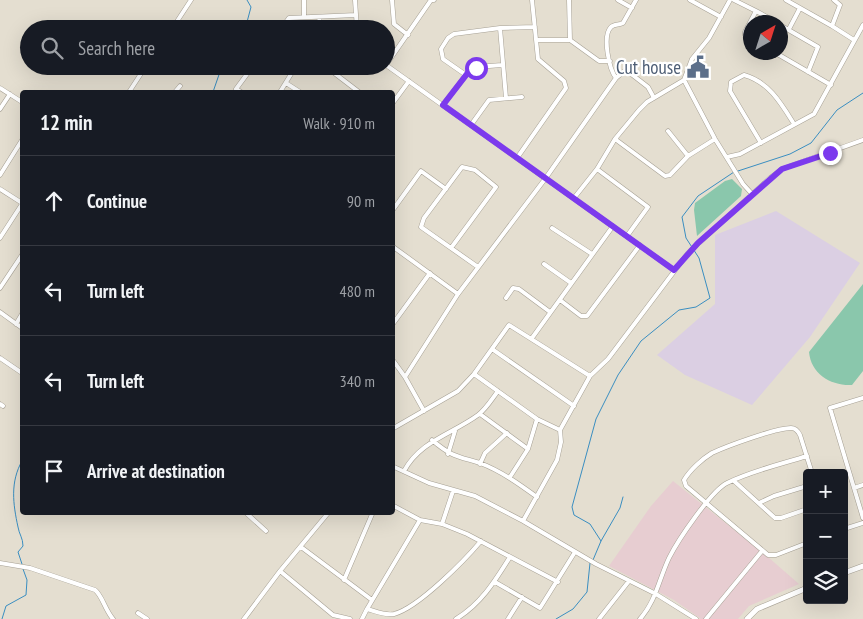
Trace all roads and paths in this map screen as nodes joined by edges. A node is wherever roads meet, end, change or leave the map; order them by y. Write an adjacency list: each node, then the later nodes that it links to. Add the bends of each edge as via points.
1 (191, 0): 23 (street)
2 (304, 0): 20 (street)
3 (355, 0): 17 (street)
4 (392, 0): 27 (street)
5 (432, 0): 34 (street)
6 (532, 0): 30 (street)
7 (569, 0): 36 (street)
8 (618, 0): 14 (street)
9 (636, 0): 14 (street)
10 (690, 0): 22 (street)
11 (732, 0): 16 (street); 22 (street)
12 (786, 0): 15 (street)
13 (834, 0): 31 (street, via 840,5)
14 (632, 8): 40 (street, via 623,23 609,30 606,40)
15 (800, 8): 31 (street); 33 (street)
16 (756, 11): 18 (street); 19 (street)
17 (356, 15): 21 (street); 26 (street)
18 (754, 15)
19 (763, 15)
20 (304, 17): 21 (street); 24 (street)
21 (320, 17): 25 (street)
22 (721, 17): 50 (street, via 692,59)
23 (178, 20)
24 (288, 20)
25 (320, 20)
26 (357, 20)
27 (394, 20)
28 (395, 25): 34 (street)
29 (863, 25): 37 (street)
30 (535, 26): 32 (street); 35 (street)
31 (832, 26): 37 (street)
32 (500, 28): 41 (street); 48 (street, via 454,34 448,38 441,49 442,59)
33 (789, 29): 43 (street, via 818,47)
34 (408, 35): 38 (street)
35 (536, 40): 36 (street); 79 (street, via 540,62 564,81 566,88)
36 (570, 40): 40 (street, via 599,61)
37 (854, 40): 53 (street)
38 (395, 53)
39 (788, 60): 43 (street)
40 (610, 61): 49 (street, via 611,72)
41 (502, 65): 48 (street, via 476,68); 64 (street)
42 (395, 71): 51 (street)
43 (808, 72): 53 (street)
44 (140, 75): 56 (street)
45 (246, 75): 58 (street)
46 (291, 75): 52 (street)
47 (337, 75): 61 (street)
48 (466, 75): 68 (street)
49 (616, 78): 65 (street, via 626,70 648,87); 83 (street)
50 (684, 80): 65 (street); 74 (street)
51 (409, 81): 66 (street); 68 (street)
52 (286, 83): 59 (street); 60 (street)
53 (831, 85): 70 (street, via 814,114)
54 (180, 86): 57 (street)
55 (0, 88): 62 (street)
56 (130, 90)
57 (177, 90)
58 (238, 90)
59 (281, 90)
60 (297, 90)
61 (356, 90)
62 (10, 94): 67 (street); 69 (street)
63 (522, 97): 64 (street)
64 (506, 98): 71 (street, via 489,100)
65 (654, 98): 73 (street, via 639,110)
66 (395, 100)
67 (20, 101)
68 (443, 105): 71 (street)
69 (0, 109)
70 (794, 124): 77 (street); 77 (street, via 767,87 744,75 731,82 730,91)
71 (471, 125): 79 (street)
72 (668, 131): 78 (street)
73 (615, 139): 78 (street, via 665,176 670,175); 81 (street)
74 (715, 139): 78 (street); 80 (street)
75 (863, 140): 86 (street, via 782,169)
76 (20, 143): 82 (street)
77 (761, 143): 80 (street)
78 (688, 156)
79 (517, 158): 83 (street)
80 (728, 158): 86 (street)
81 (597, 169): 87 (street); 93 (street, via 648,207)
82 (0, 175)
83 (545, 179): 87 (street); 101 (street)
84 (0, 189): 88 (street)
85 (446, 189): 90 (street, via 421,171); 97 (street, via 424,218 422,227); 97 (street, via 462,167 475,170 496,188)
86 (752, 194): 102 (street, via 698,243)
87 (574, 198): 91 (street)
88 (20, 202)
89 (20, 206): 94 (street)
90 (395, 207)
91 (613, 226): 93 (street); 98 (street)
92 (552, 228): 98 (street)
93 (627, 236): 95 (street)
94 (0, 238)
95 (640, 245): 102 (street); 108 (street, via 586,316 580,316)
96 (395, 248): 103 (street)
97 (451, 248): 101 (street)
98 (592, 254): 104 (street)
99 (20, 258): 105 (street)
100 (544, 264): 104 (street)
101 (478, 267): 106 (street)
102 (674, 270): 121 (street, via 608,359)
103 (430, 273): 106 (street); 112 (street)
104 (571, 283): 108 (street)
105 (0, 288)
106 (458, 294): 122 (street)
107 (506, 298): 110 (street, via 513,288 519,289)
108 (560, 300): 110 (street)
109 (0, 312): 113 (street)
110 (550, 312): 115 (street)
111 (20, 317): 113 (street)
112 (395, 321)
113 (16, 324): 114 (street)
114 (20, 327)
115 (532, 338): 116 (street, via 509,325); 121 (street)
116 (492, 349): 120 (street); 125 (street)
117 (0, 358): 119 (street)
118 (395, 363): 122 (street)
119 (20, 372)
120 (474, 374): 123 (street); 126 (street, via 458,392)
121 (590, 376): 125 (street)
122 (405, 377): 126 (street)
123 (498, 391): 127 (street); 128 (street)
124 (863, 398): 145 (street, via 830,408)
125 (574, 406): 130 (street)
126 (424, 411): 129 (street)
127 (480, 414): 131 (street); 132 (street)
128 (537, 419): 130 (street); 134 (street)
129 (395, 427)
130 (560, 430): 147 (street, via 557,460)
131 (455, 431): 133 (street); 135 (street)
132 (507, 433): 134 (street); 137 (street, via 485,453)
133 (432, 440): 135 (street); 140 (street, via 412,458)
134 (528, 449): 141 (street)
135 (448, 454): 137 (street)
136 (807, 456): 139 (street); 142 (street); 148 (street, via 800,435 792,428 712,454 684,480 686,486)
137 (480, 464): 141 (street)
138 (395, 467): 140 (street)
139 (811, 469)
140 (404, 471): 146 (street)
141 (510, 477): 147 (street)
142 (734, 480): 148 (street); 149 (street)
143 (863, 485): 145 (street)
144 (803, 487): 149 (street)
145 (854, 488): 155 (street)
146 (453, 491): 157 (street, via 475,496); 159 (street)
147 (537, 497): 157 (street)
148 (707, 502): 165 (street); 177 (street, via 673,550)
149 (759, 503): 151 (street, via 777,518)
150 (395, 507): 156 (street)
151 (803, 510)
152 (248, 515): 161 (street)
153 (327, 515): 164 (street)
154 (372, 515): 172 (street)
155 (863, 518)
156 (420, 520): 159 (street); 179 (street)
157 (523, 521): 166 (street)
158 (863, 523): 160 (street)
159 (442, 524): 162 (street)
160 (848, 528)
161 (266, 531)
162 (481, 541): 167 (street); 180 (street, via 451,574 397,613 385,614)
163 (803, 545): 165 (street, via 771,556)
164 (301, 547): 170 (street); 172 (street)
165 (762, 551): 195 (street)
166 (575, 552): 173 (street); 175 (street)
167 (510, 557): 174 (street); 175 (street)
168 (0, 563): 184 (street, via 30,568 95,590)
169 (863, 566): 171 (street)
170 (280, 571): 182 (street); 183 (street)
171 (848, 572)
172 (344, 580): 179 (street)
173 (629, 581): 177 (street); 192 (street)
174 (495, 582): 178 (street); 190 (street, via 474,607)
175 (558, 582): 178 (street, via 540,608)
176 (803, 590): 196 (street, via 757,609)
177 (656, 594): 193 (street); 194 (street)
178 (522, 597): 191 (street)
179 (372, 600): 180 (street)
180 (367, 609): 189 (street)
181 (138, 612): 185 (street)
182 (248, 614): 186 (street); 187 (street)
183 (332, 617): 188 (street)
184 (113, 619)
185 (147, 619)
186 (244, 619)
187 (252, 619)
188 (350, 619)
189 (362, 619)
190 (458, 619)
191 (508, 619)
192 (599, 619)
193 (640, 619)
194 (696, 619)
195 (706, 619)
196 (747, 619)

